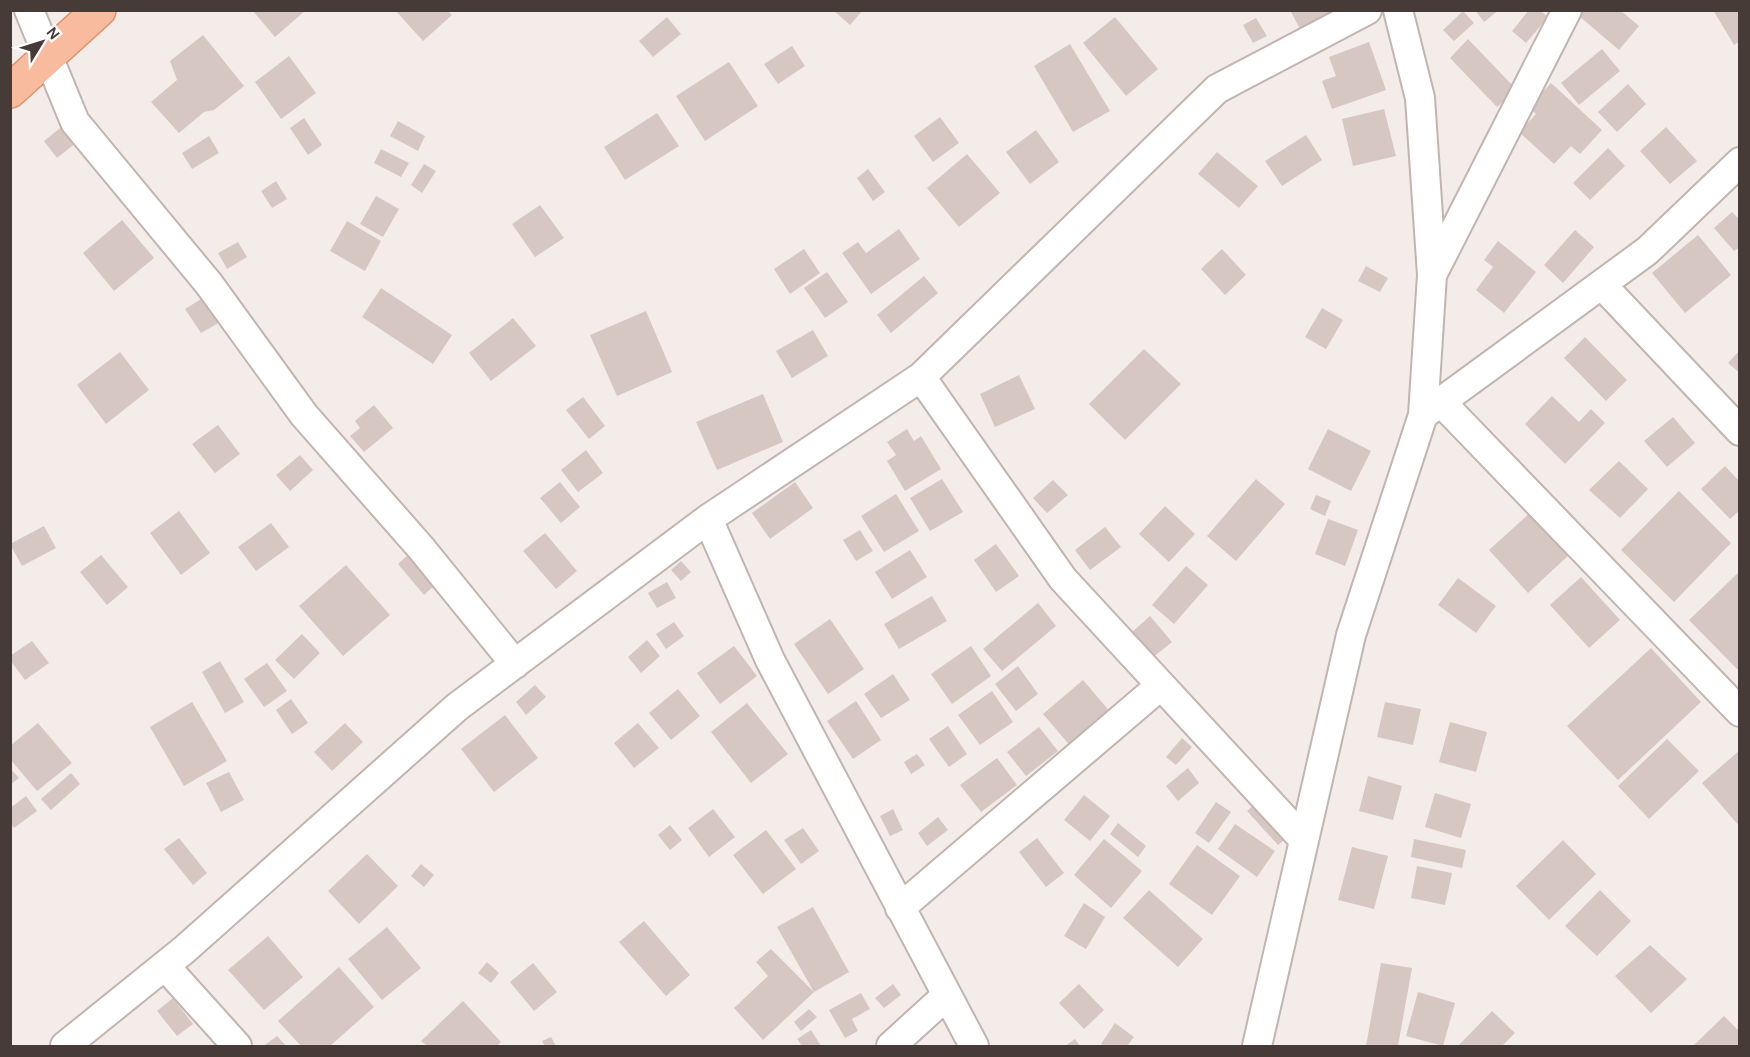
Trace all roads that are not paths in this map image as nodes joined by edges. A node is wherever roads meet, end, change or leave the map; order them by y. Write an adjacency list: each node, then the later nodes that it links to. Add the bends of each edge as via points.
1 (29, 10): 6 (street)
2 (99, 10): 6 (main road)
3 (1367, 10): 11 (street, via 1216,89)
4 (1398, 10): 9 (street, via 1420,98)
5 (1567, 10): 9 (street)
6 (47, 58): 7 (main road); 15 (street, via 75,122 209,284 304,416 422,548)
7 (10, 91)
8 (1740, 162): 10 (street, via 1647,251)
9 (1432, 275): 12 (street)
10 (1602, 285): 12 (street); 13 (street)
11 (921, 377): 14 (street); 16 (street, via 1063,579)
12 (1432, 409): 17 (street); 18 (street, via 1351,635)
13 (1740, 431)
14 (708, 519): 15 (street); 19 (street, via 770,660)
15 (515, 664): 20 (street, via 457,707)
16 (1160, 686): 18 (street); 19 (street)
17 (1740, 712)
18 (1304, 840): 26 (street)
19 (900, 908): 21 (street)
20 (165, 966): 22 (street); 23 (street)
21 (947, 995): 24 (street); 25 (street)
22 (65, 1047)
23 (237, 1047)
24 (891, 1047)
25 (974, 1047)
26 (1257, 1047)

